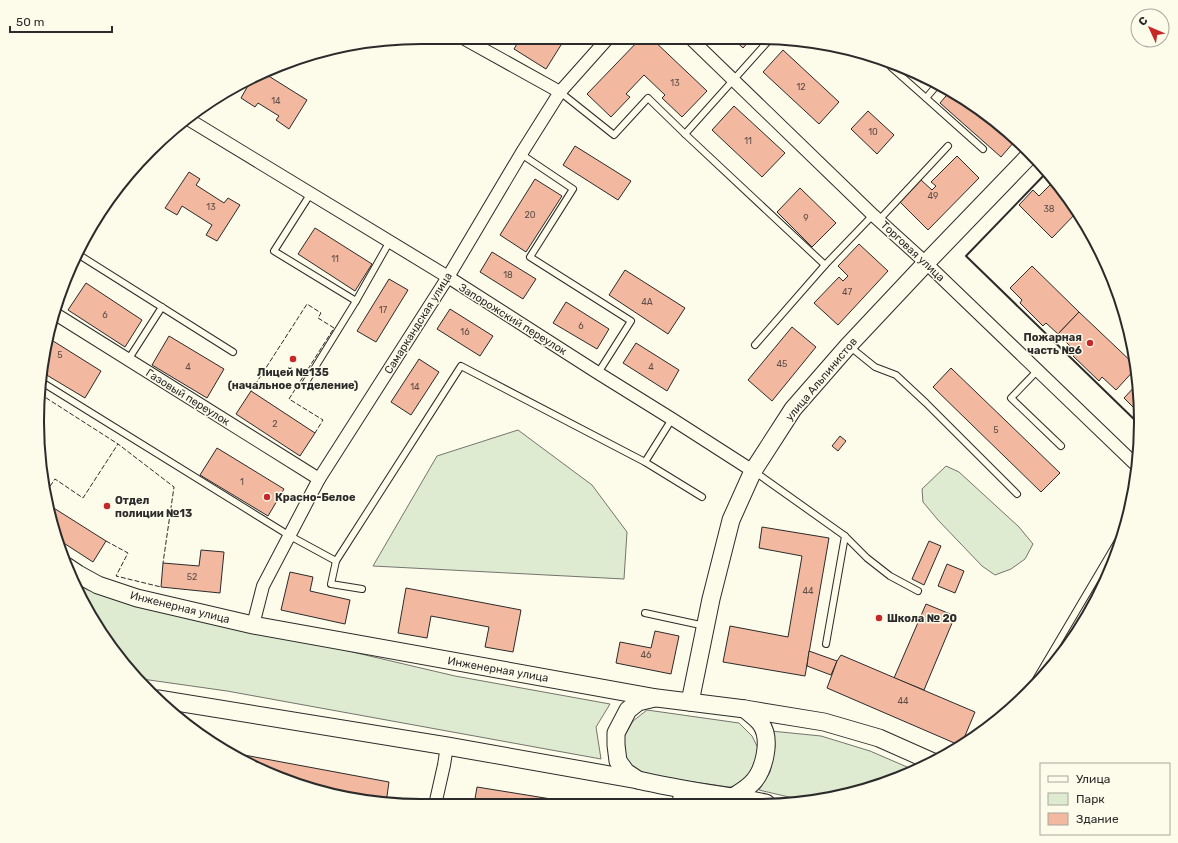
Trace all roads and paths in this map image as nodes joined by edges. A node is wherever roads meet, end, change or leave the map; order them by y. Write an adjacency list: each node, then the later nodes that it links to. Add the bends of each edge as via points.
1 (474, 44): 8 (street)
2 (604, 44): 8 (street, Самаркандская улица)
3 (696, 44): 6 (street, Торговая улица)
4 (766, 44): 6 (lane)
5 (895, 71): 9 (lane)
6 (735, 80): 11 (lane); 17 (street, Торговая улица)
7 (934, 89): 9 (lane)
8 (560, 92): 11 (lane, via 614,135 648,98); 14 (street, Самаркандская улица)
9 (926, 98): 13 (lane)
10 (192, 122): 16 (street, Запорожский переулок)
11 (685, 134): 21 (lane)
12 (948, 146): 17 (lane)
13 (983, 149)
14 (521, 154): 22 (street, Самаркандская улица); 31 (lane, via 573,189 530,257 631,321)
15 (1026, 159): 20 (main road, улица Альпинистов)
16 (311, 193): 18 (street, Запорожский переулок); 23 (lane, via 274,251)
17 (876, 217): 20 (street, Торговая улица); 21 (lane)
18 (390, 241): 22 (street, Запорожский переулок); 23 (lane)
19 (82, 257): 24 (lane)
20 (926, 262): 27 (main road, улица Альпинистов); 30 (street, Торговая улица)
21 (825, 265): 26 (lane)
22 (448, 277): 31 (street, Запорожский переулок); 39 (street, Самаркандская улица)
23 (356, 301): 32 (lane)
24 (162, 307): 28 (lane); 29 (lane)
25 (59, 316): 29 (street, Газовый переулок)
26 (755, 345)
27 (848, 346): 38 (main road, улица Альпинистов, via 793,409); 40 (lane, via 875,367 896,375)
28 (233, 352)
29 (128, 360): 39 (street, Газовый переулок)
30 (1038, 370): 35 (lane, via 1011,398); 36 (street, Торговая улица)
31 (598, 373): 34 (street, Запорожский переулок)
32 (306, 382)
33 (46, 385): 42 (lane)
34 (672, 419): 37 (lane); 38 (street, Запорожский переулок)
35 (1062, 446)
36 (1132, 461)
37 (645, 462): 41 (lane); 45 (lane, via 461,366)
38 (753, 471): 43 (lane); 51 (main road, улица Альпинистов, via 732,520)
39 (319, 479): 42 (street, Самаркандская улица)
40 (1017, 494)
41 (702, 497)
42 (290, 536): 45 (lane); 50 (street, Самаркандская улица, via 263,586)
43 (845, 536): 48 (lane, via 890,576); 52 (lane)
44 (1109, 557): 53 (lane)
45 (336, 561): 47 (lane, via 332,584)
46 (76, 573): 50 (main road, Инженерная улица, via 98,585 137,598)
47 (362, 589)
48 (918, 591)
49 (645, 613): 51 (lane)
50 (253, 625): 54 (main road, Инженерная улица)
51 (705, 626): 56 (main road, улица Альпинистов)
52 (826, 644)
53 (1046, 663)
54 (657, 698): 56 (main road, Инженерная улица); 60 (main road, via 638,702 628,710 616,733 618,761 626,772)
55 (168, 701): 58 (main road)
56 (690, 702): 57 (main road, Инженерная улица)
57 (745, 709): 59 (main road, Инженерная улица, via 824,722 879,738); 62 (main road, via 761,724 766,739 765,757 752,784)
58 (447, 746): 60 (main road); 63 (street)
59 (925, 759)
60 (638, 780): 61 (main road)
61 (680, 796): 62 (main road)
62 (733, 797): 64 (main road)
63 (436, 799)
64 (744, 799)

